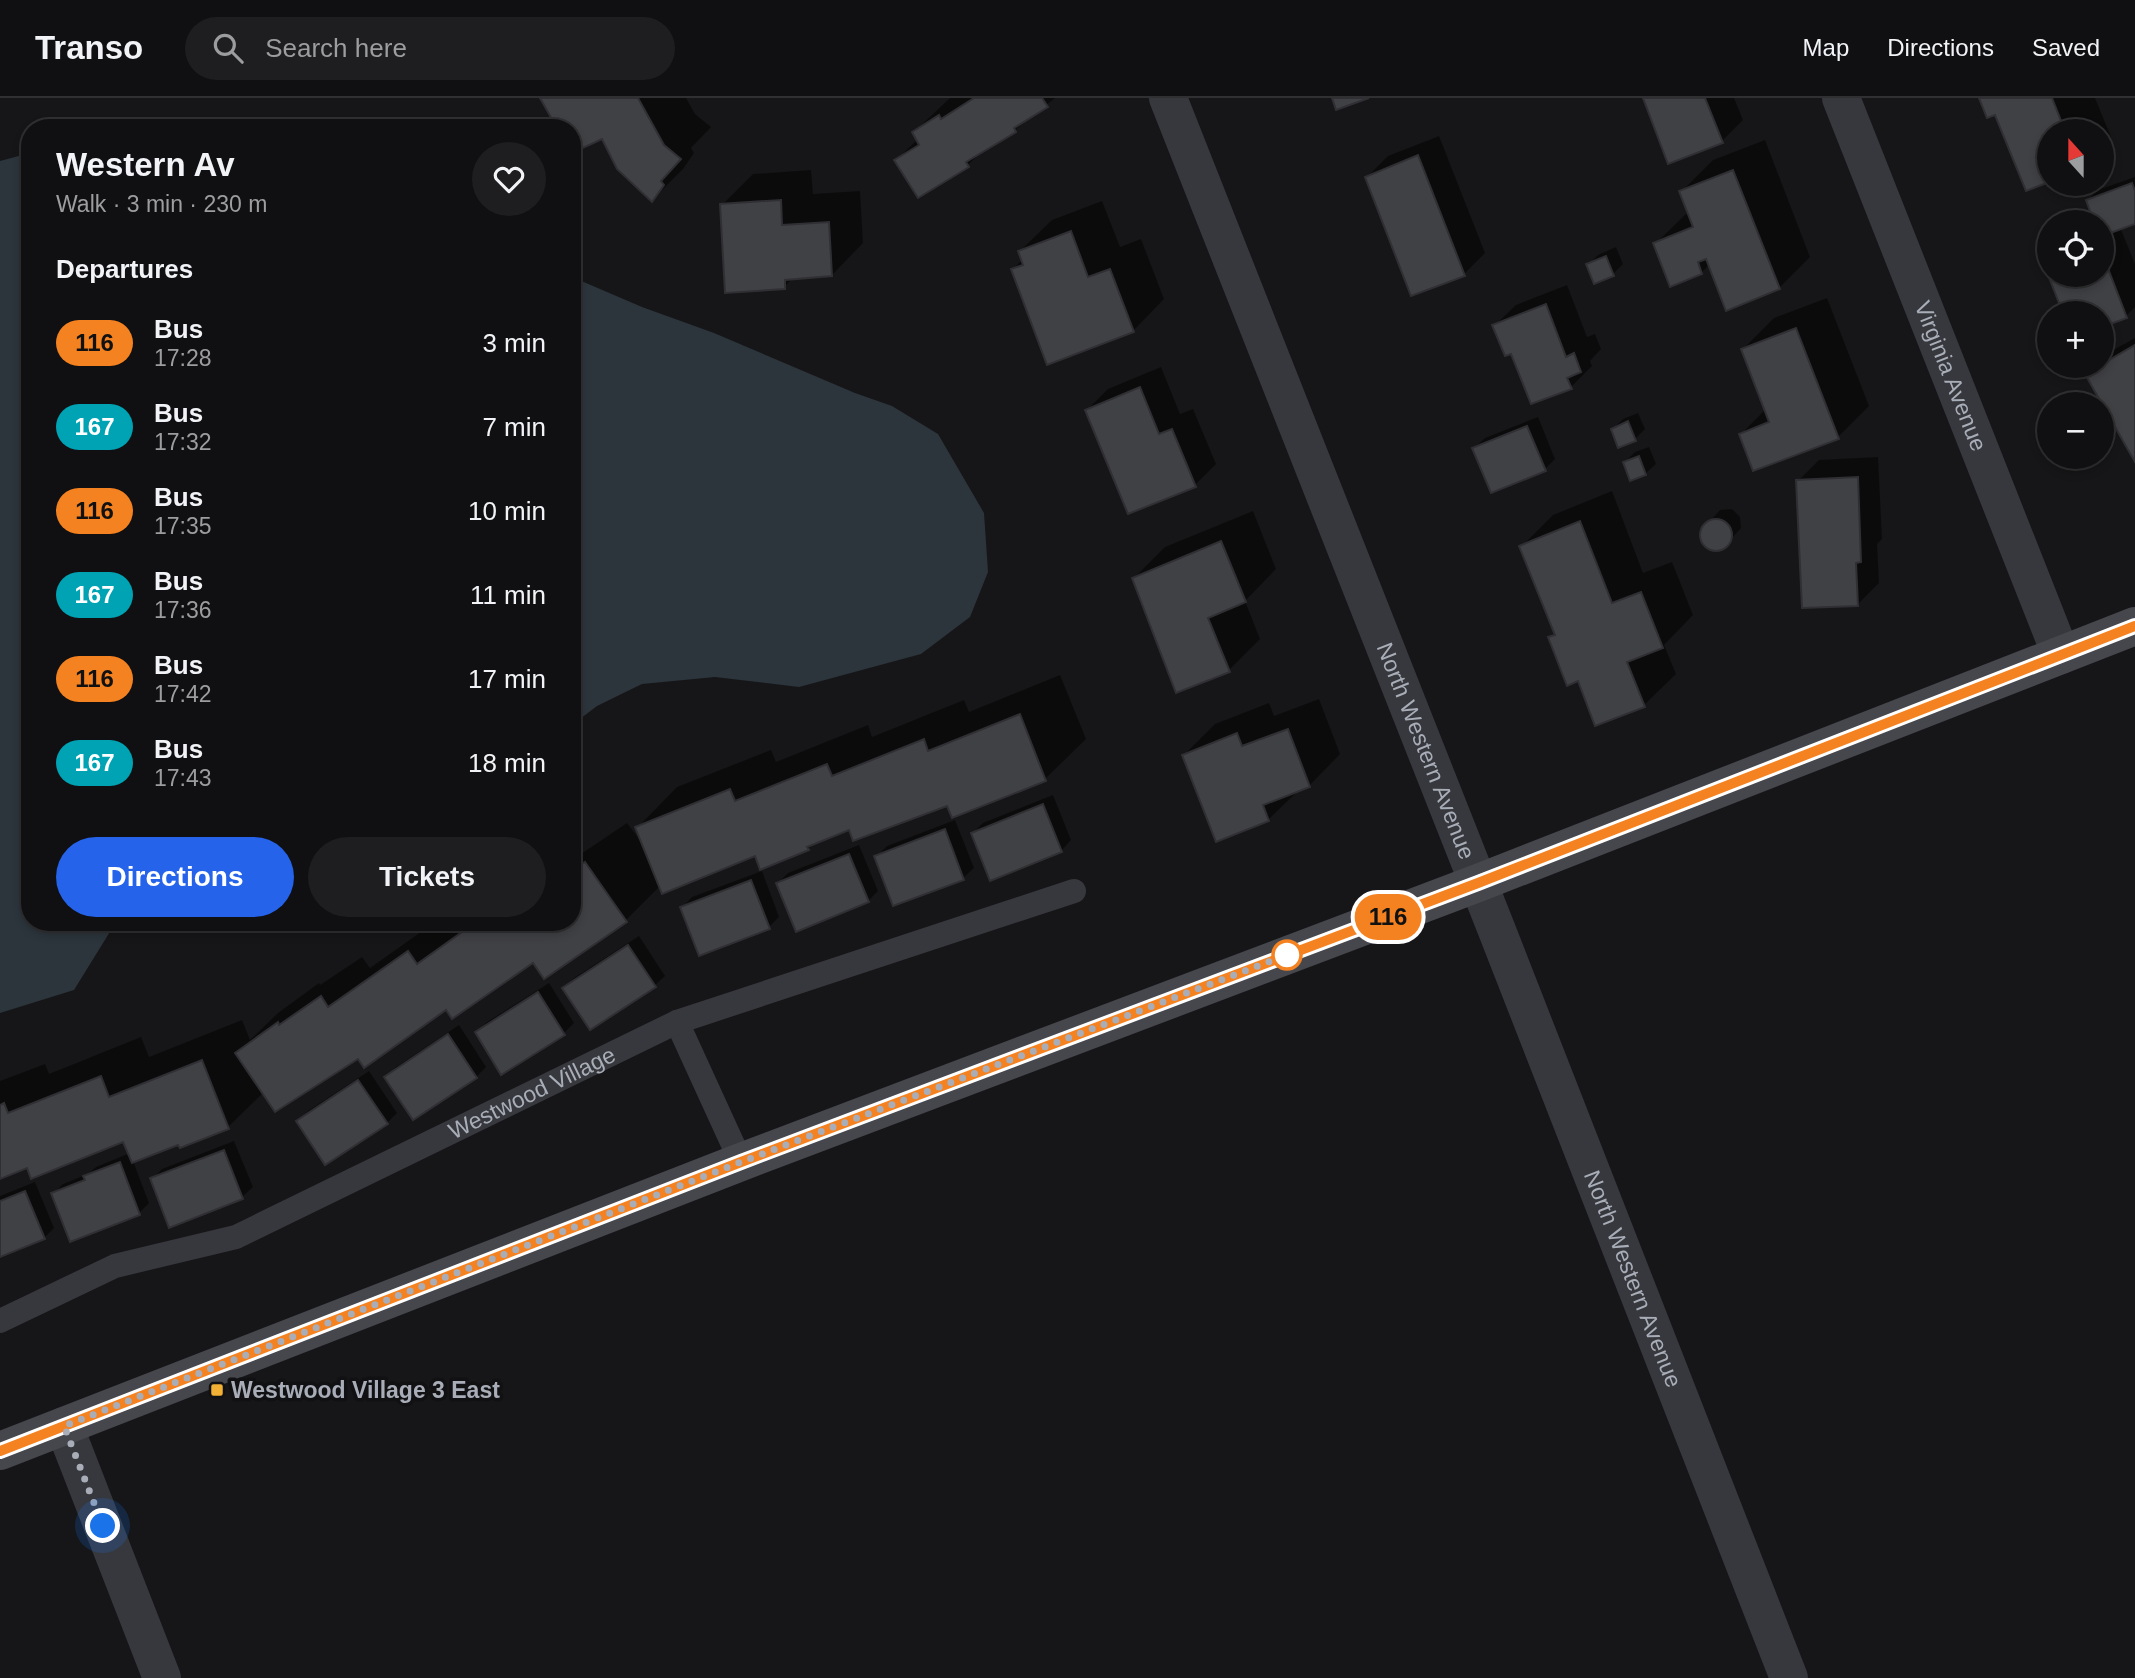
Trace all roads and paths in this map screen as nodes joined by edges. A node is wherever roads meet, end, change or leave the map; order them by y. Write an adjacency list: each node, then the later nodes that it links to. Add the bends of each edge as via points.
1 (1168, 98): 5 (street, North Western Avenue)
2 (1841, 98): 4 (street, Virginia Avenue)
3 (2135, 626): 4 (main road)
4 (2061, 655): 5 (main road)
5 (1478, 883): 8 (main road); 13 (street, North Western Avenue)
6 (1074, 891): 7 (lane, Westwood Village)
7 (677, 1022): 8 (lane); 9 (lane, Westwood Village, via 236,1237 115,1266)
8 (741, 1162): 10 (main road)
9 (0, 1321)
10 (64, 1426): 11 (main road); 12 (street)
11 (0, 1451)
12 (162, 1678)
13 (1789, 1678)

